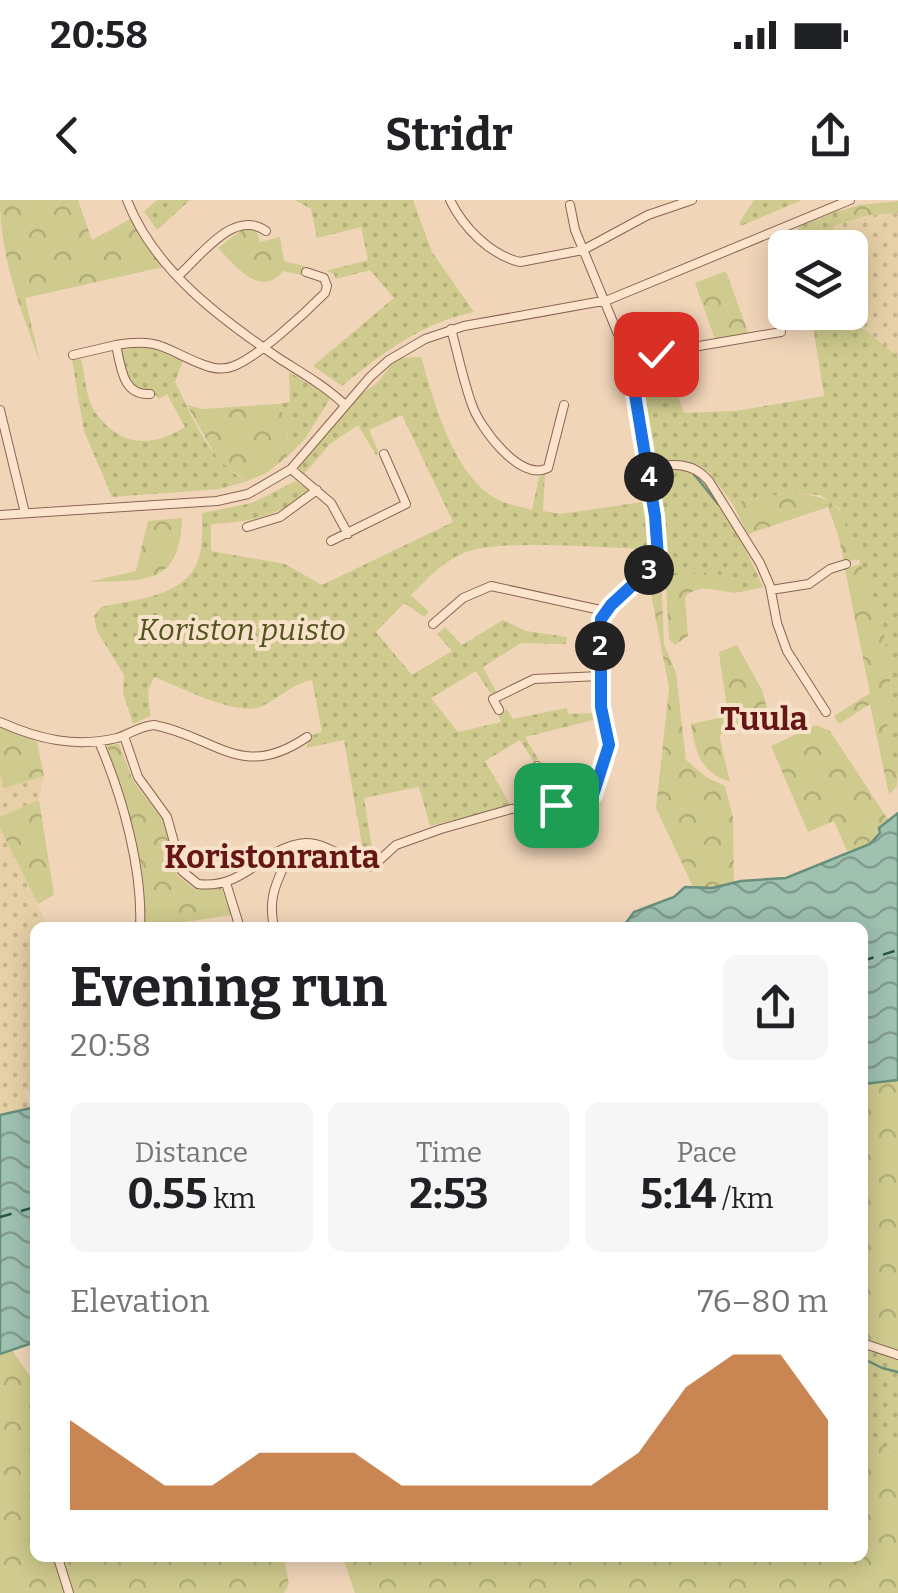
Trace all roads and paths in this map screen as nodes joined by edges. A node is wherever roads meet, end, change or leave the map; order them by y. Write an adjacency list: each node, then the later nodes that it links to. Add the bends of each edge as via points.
1 (127, 200): 9 (street)
2 (450, 200): 7 (street, via 473,234 512,260)
3 (692, 200): 7 (street)
4 (850, 200): 10 (street)
5 (570, 205): 7 (street)
6 (266, 231): 9 (street, via 252,223 236,225)
7 (583, 250): 10 (street)
8 (306, 272): 14 (street, via 324,278 325,294)
9 (178, 276): 14 (street)
10 (602, 301): 11 (street); 16 (street)
11 (451, 329): 18 (street, via 390,360); 19 (street, via 474,410 520,468 548,468)
12 (782, 332): 16 (street)
13 (116, 345): 14 (street, via 156,343 221,369); 15 (street); 17 (street, via 129,388)
14 (263, 347): 18 (street)
15 (73, 354)
16 (629, 358): 22 (street)
17 (150, 394)
18 (344, 404): 23 (street)
19 (564, 405)
20 (0, 410): 25 (street)
21 (384, 454): 28 (street, via 406,504)
22 (648, 467): 31 (street, via 682,464 704,475); 32 (street, via 658,556)
23 (291, 469): 24 (street); 25 (street, via 232,499)
24 (317, 490): 27 (street, via 280,516); 28 (street)
25 (25, 513): 26 (street)
26 (0, 514)
27 (247, 527)
28 (348, 534): 29 (street)
29 (330, 541)
30 (846, 564): 31 (street, via 809,584)
31 (771, 590): 36 (street, via 787,651)
32 (605, 612): 33 (street, via 491,586 462,598); 34 (street)
33 (433, 625)
34 (600, 676): 35 (street, via 534,679 493,699); 42 (street, via 609,745 605,765 590,801)
35 (500, 710)
36 (826, 712)
37 (0, 722): 40 (street, via 42,738)
38 (124, 736): 39 (street, via 160,726 250,758); 40 (street); 44 (street, via 138,777 167,816 182,872 198,884)
39 (308, 738)
40 (99, 742): 45 (street, via 136,866)
41 (537, 766): 42 (street)
42 (556, 805): 43 (street, via 511,809 396,844 372,867 314,844)
43 (276, 854): 44 (street); 47 (street, via 284,868 272,892)
44 (226, 883): 46 (street)
45 (140, 922)
46 (238, 922)
47 (273, 922)
48 (868, 1345): 49 (street)
49 (898, 1355)
50 (59, 1562): 51 (street)
51 (69, 1593)

